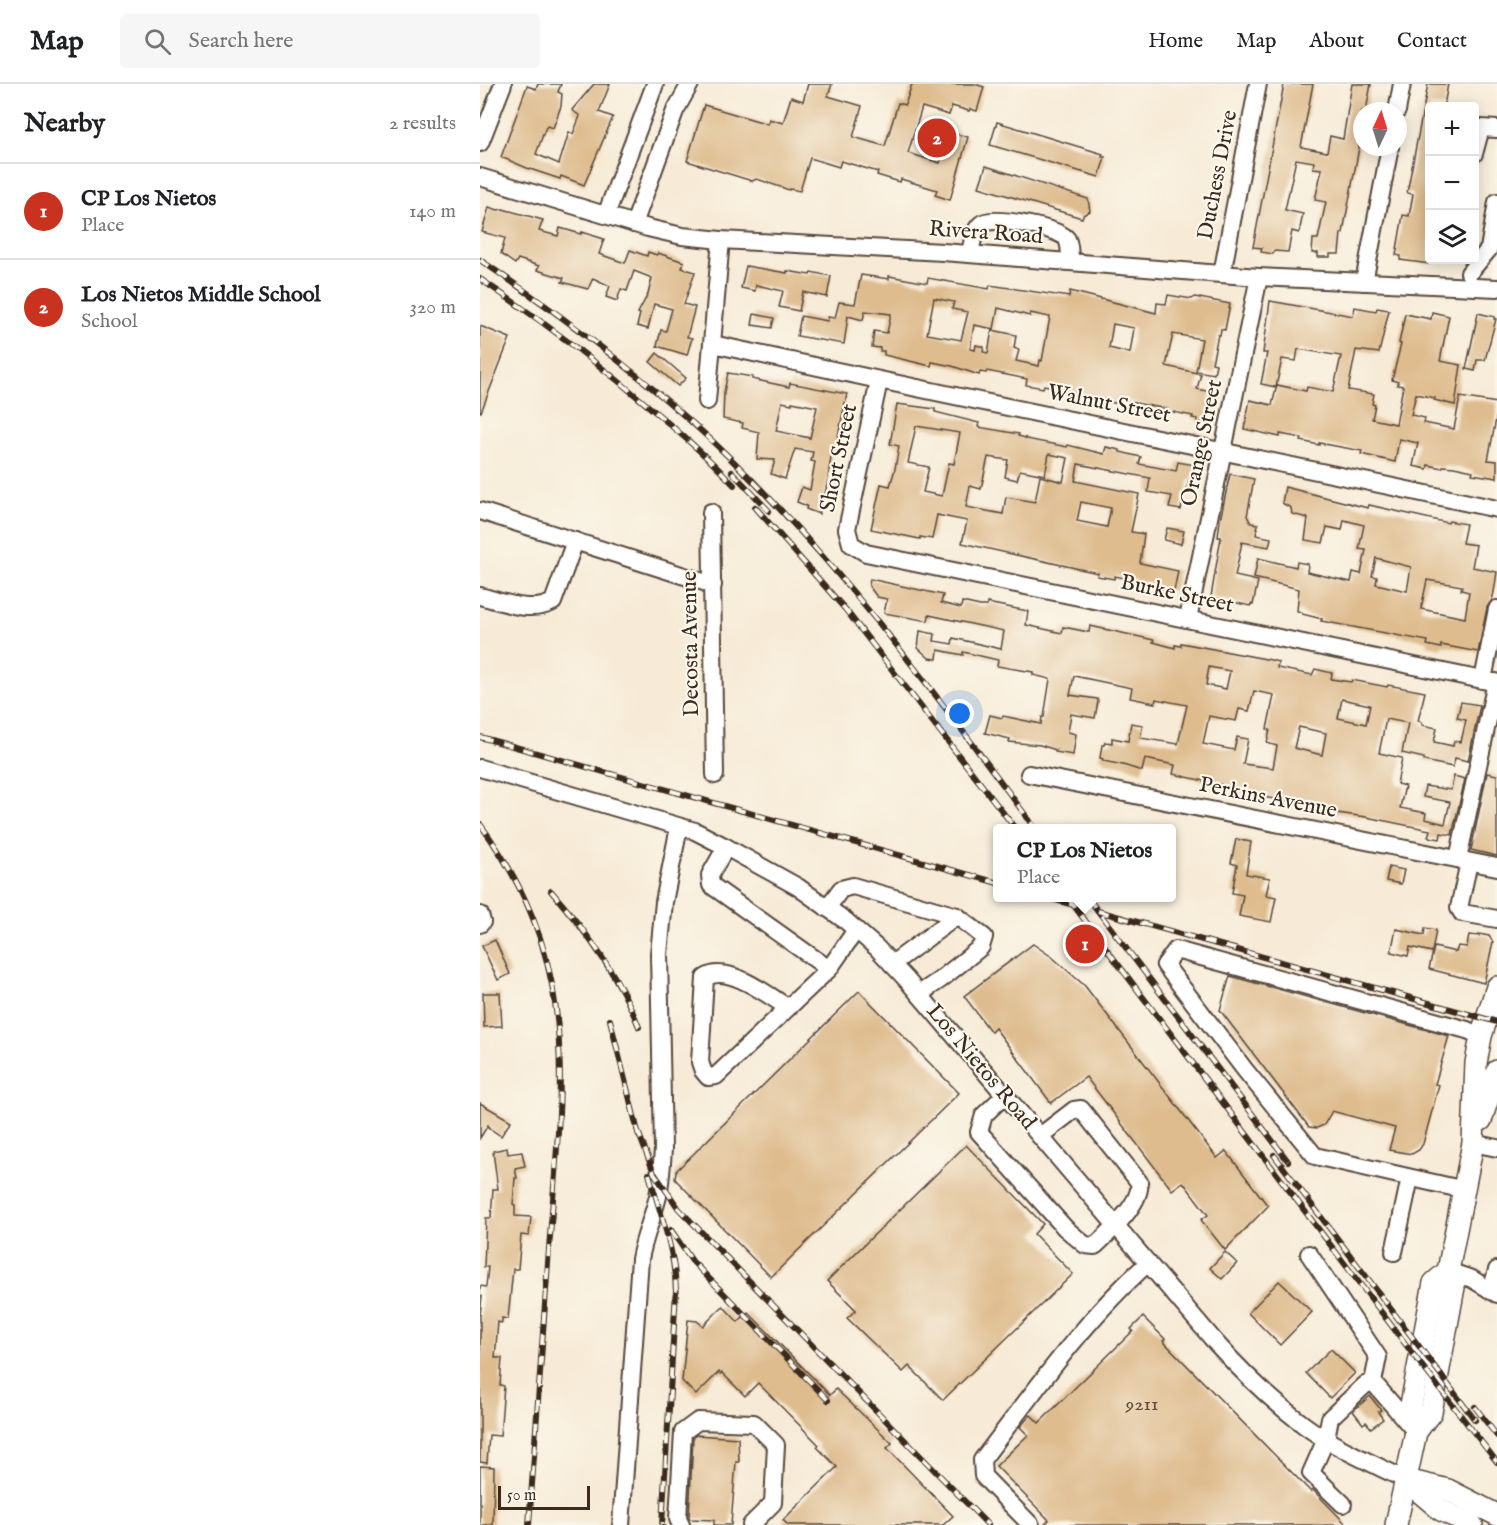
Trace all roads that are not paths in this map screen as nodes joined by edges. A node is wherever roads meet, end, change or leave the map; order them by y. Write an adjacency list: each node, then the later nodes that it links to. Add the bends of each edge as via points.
1 (503, 84): 9 (street)
2 (655, 84): 13 (street)
3 (690, 84): 14 (street, via 675,111)
4 (1258, 84): 19 (street, Duchess Drive)
5 (1402, 84): 6 (street)
6 (1399, 102)
7 (1497, 129): 8 (street, via 1480,128)
8 (1479, 132)
9 (480, 143)
10 (1388, 156): 21 (street)
11 (480, 177): 13 (street, Rivera Road)
12 (1497, 202): 18 (street, via 1489,249)
13 (606, 215): 14 (street, Rivera Road)
14 (634, 224): 15 (street, Rivera Road, via 682,236)
15 (721, 240): 16 (street, Rivera Road); 23 (street)
16 (970, 254): 17 (street, Rivera Road); 17 (street, via 977,229 993,219 1061,234 1069,245)
17 (1070, 262): 19 (street, Rivera Road)
18 (1466, 273): 21 (street, Rivera Road); 22 (street, Rivera Road)
19 (1222, 274): 20 (street, Rivera Road)
20 (1259, 277): 21 (street, Rivera Road); 26 (street, Orange Street)
21 (1364, 282)
22 (1497, 288)
23 (713, 344): 24 (street, Walnut Street); 25 (street)
24 (879, 381): 26 (street, Walnut Street); 31 (street, Short Street, via 847,529)
25 (707, 400)
26 (1224, 450): 27 (street, Walnut Street); 35 (street, Orange Street)
27 (1497, 509)
28 (480, 510): 30 (street)
29 (711, 512): 32 (street, Decosta Avenue)
30 (575, 541): 32 (street); 33 (street, via 553,602 530,609)
31 (851, 544): 35 (street, Burke Street, via 866,553)
32 (713, 585): 39 (street, Decosta Avenue)
33 (480, 596)
34 (1497, 609): 36 (street)
35 (1188, 619): 36 (street, Burke Street)
36 (1492, 682): 42 (street)
37 (480, 768): 40 (street, Los Nietos Road)
38 (1029, 774): 42 (street, Perkins Avenue)
39 (715, 775)
40 (679, 827): 41 (street, Los Nietos Road); 77 (street, via 664,902 659,954 662,1168 640,1259)
41 (726, 847): 44 (street, Los Nietos Road); 51 (street, via 710,875 711,885)
42 (1463, 860): 43 (street, Perkins Avenue); 47 (street, via 1461,913)
43 (1497, 867)
44 (827, 908): 46 (street, via 841,889 853,886); 49 (street, Los Nietos Road)
45 (480, 915): 48 (street)
46 (957, 916): 50 (street); 52 (street, via 984,937 981,947)
47 (1497, 919)
48 (480, 924)
49 (856, 930): 50 (street, Los Nietos Road); 51 (street)
50 (891, 964): 52 (street, Los Nietos Road)
51 (829, 969): 54 (street)
52 (919, 994): 58 (street, Los Nietos Road)
53 (1496, 994): 55 (main road)
54 (787, 1007): 54 (street, via 716,1076 708,1077 703,1071 700,1062 705,978 737,976)
55 (1481, 1036): 56 (main road); 62 (street, via 1176,950 1165,965 1315,1156)
56 (1487, 1065): 60 (main road)
57 (1497, 1071): 60 (main road)
58 (1005, 1095): 59 (street, Los Nietos Road); 64 (street, via 984,1115 979,1132 1085,1245 1095,1246)
59 (1040, 1136): 64 (street, Los Nietos Road); 64 (street, via 1074,1110 1081,1109 1139,1182 1140,1191)
60 (1473, 1143): 61 (street); 63 (main road)
61 (1497, 1148)
62 (1410, 1178): 63 (street); 65 (street)
63 (1465, 1190): 69 (main road)
64 (1117, 1226): 67 (street, Los Nietos Road)
65 (1394, 1252)
66 (1309, 1254): 71 (street, via 1377,1357)
67 (1148, 1263): 73 (street, Los Nietos Road, via 1249,1378); 80 (street, via 1089,1322 982,1460 983,1476)
68 (1497, 1270): 70 (street)
69 (1448, 1271): 70 (street); 72 (main road, via 1434,1283 1410,1405)
70 (1494, 1292)
71 (1373, 1382): 72 (street); 73 (street, via 1330,1418)
72 (1416, 1432): 74 (main road)
73 (1326, 1439): 74 (street, Los Nietos Road); 75 (street, via 1311,1473)
74 (1406, 1480): 76 (main road, Los Nietos Road, via 1448,1490); 81 (main road); 82 (main road, Los Nietos Road, via 1441,1510)
75 (1343, 1503)
76 (1497, 1515)
77 (621, 1525)
78 (681, 1525): 79 (street, via 678,1519 683,1432 698,1421 754,1423 776,1445 774,1503)
79 (751, 1525)
80 (1031, 1525)
81 (1396, 1525)
82 (1472, 1525)

